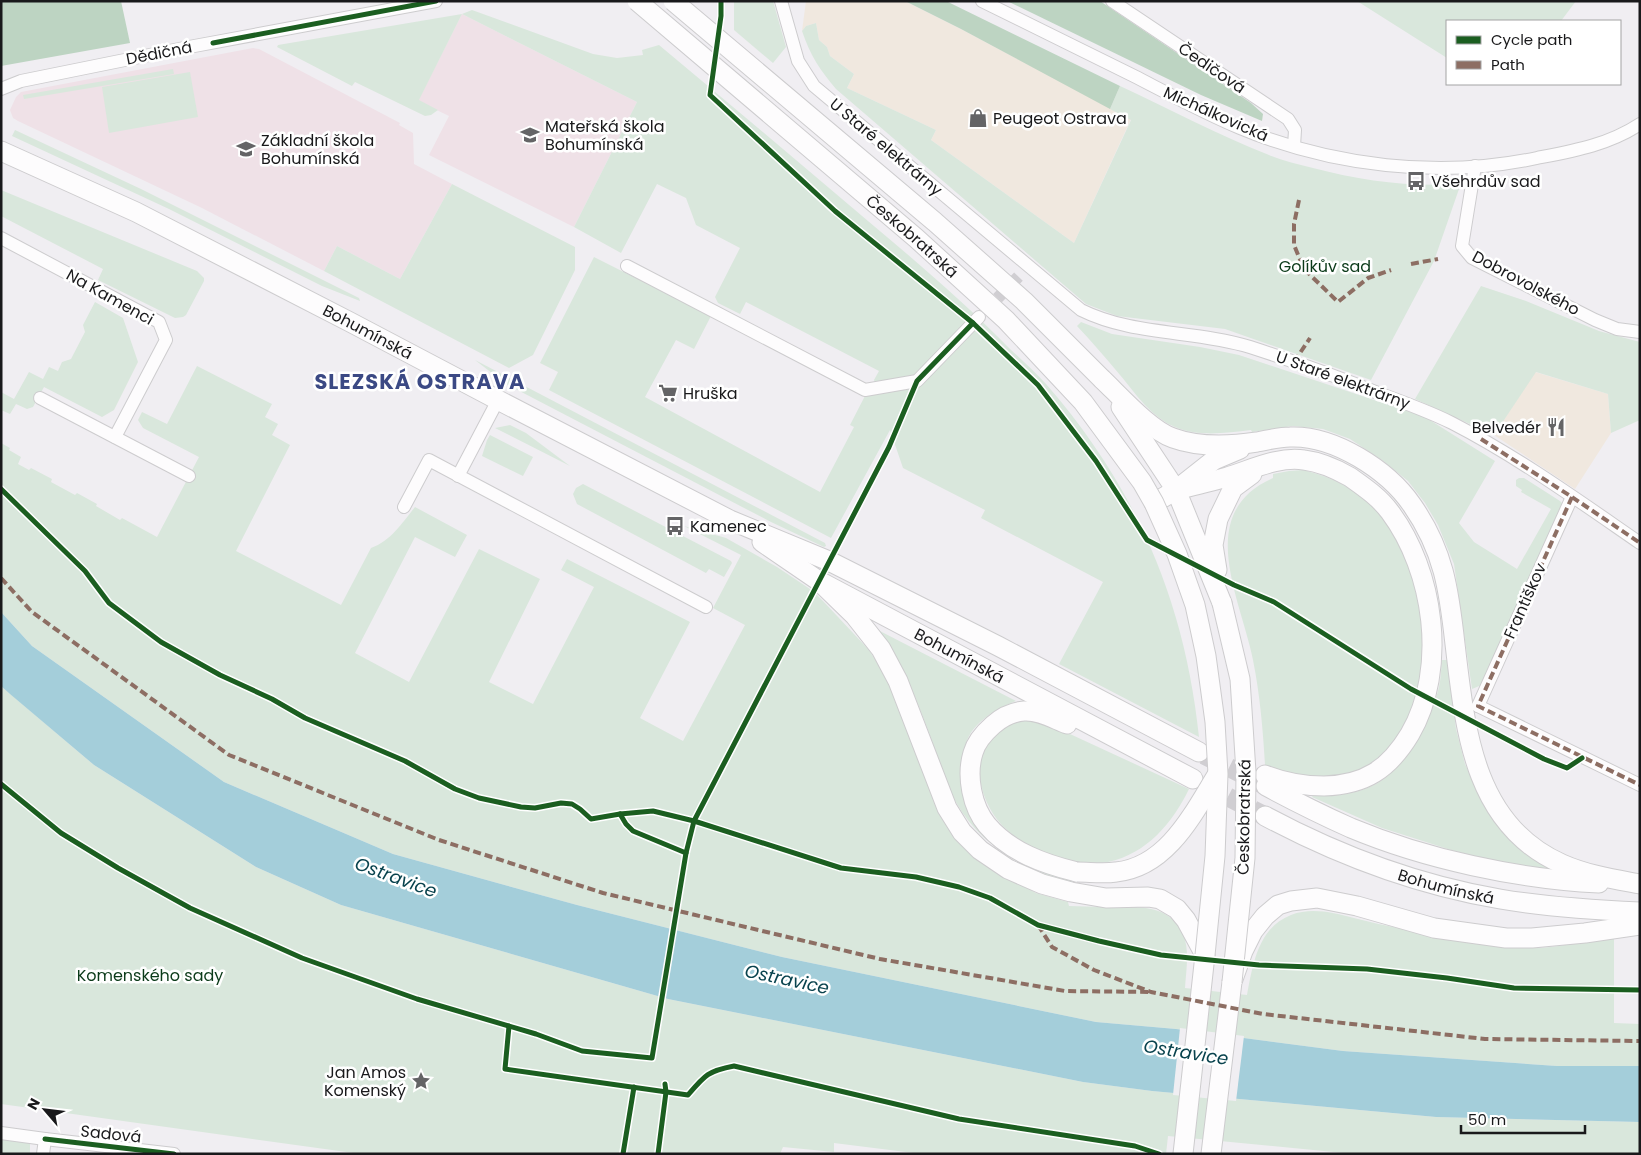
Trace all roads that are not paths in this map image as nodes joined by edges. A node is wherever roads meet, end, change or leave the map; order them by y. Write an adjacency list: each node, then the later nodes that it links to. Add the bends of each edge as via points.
1 (436, 1): 7 (street, Dědičná, via 148,55 20,81)
2 (637, 1): 26 (main road, Českobratrská, bridge, via 916,238 1006,320 1083,402)
3 (673, 1): 16 (main road, Českobratrská, bridge, via 935,222 1024,301)
4 (781, 1): 25 (street, U Staré elektrárny, via 798,61 814,86 1025,270 1081,310 1122,325 1250,347 1359,385 1450,422)
5 (982, 1): 9 (street, Michálkovická, via 1231,124)
6 (1112, 1): 9 (street, Čedičová, via 1288,120 1295,130)
7 (1, 89)
8 (1640, 124): 11 (street, Michálkovická, via 1584,148 1522,162)
9 (1294, 146): 11 (street, Michálkovická, via 1337,157 1401,166)
10 (1, 151): 18 (main road, Bohumínská, via 136,212)
11 (1475, 166): 15 (street, Dobrovolského, via 1462,246 1472,258 1595,320 1617,329)
12 (1, 238): 19 (street, Na Kamenci, via 159,322 166,340)
13 (627, 266): 14 (street, via 865,390 918,381)
14 (979, 317)
15 (1640, 332)
16 (1102, 379): 20 (main road, via 1151,424 1173,438 1212,446); 24 (main road, Českobratrská)
17 (40, 398): 19 (street)
18 (498, 400): 23 (street); 28 (main road, Bohumínská)
19 (115, 438): 22 (street)
20 (1257, 442): 24 (main road, via 1214,460); 33 (main road, via 1293,437 1321,442 1372,465 1401,491 1413,506 1440,556)
21 (1264, 465): 24 (main road); 31 (main road, via 1233,488 1218,519 1213,545); 40 (main road, Bohumínská, via 1303,459 1321,464 1358,483 1389,511 1420,573 1427,600 1432,654 1430,682 1416,724 1403,746 1382,768 1369,777 1334,786 1265,780 1353,828 1443,858 1504,872 1567,881)
22 (189, 476)
23 (458, 476): 27 (street, via 429,460); 32 (street)
24 (1176, 490): 26 (main road); 31 (main road, Českobratrská)
25 (1572, 497): 29 (street, U Staré elektrárny); 33 (street, Františkov)
26 (1154, 503): 36 (main road, Českobratrská, bridge, via 1195,605 1214,713)
27 (404, 507)
28 (730, 520): 30 (main road, Bohumínská); 34 (main road, Bohumínská, via 829,561)
29 (1640, 543)
30 (819, 581): 35 (main road, Bohumínská); 43 (main road, via 864,626 889,663 942,796 962,832 980,850 1008,869 1071,892 1106,898 1148,897 1165,901 1181,912)
31 (1222, 603): 44 (main road, Českobratrská, bridge, via 1240,679 1246,772 1245,858)
32 (706, 607)
33 (1471, 707): 38 (street); 40 (main road, via 1468,736 1475,764 1499,812 1512,828 1562,864 1600,877)
34 (1199, 750)
35 (1152, 757): 36 (main road, bridge, via 1045,715 1026,711 1015,713 1002,718 989,729 975,748 971,760 975,804 984,821 1000,837 1048,864 1077,872 1122,871 1135,867 1170,844); 37 (main road, Bohumínská)
36 (1218, 774): 43 (main road, Českobratrská, bridge, via 1215,856)
37 (1193, 779)
38 (1640, 785)
39 (1265, 816): 41 (main road, Bohumínská, via 1352,857 1434,884 1499,899 1575,909)
40 (1640, 885)
41 (1640, 912)
42 (1640, 925): 44 (main road, bridge, via 1532,938 1480,935 1434,928 1333,901 1307,898 1285,903 1265,916 1253,931)
43 (1204, 954): 49 (main road, Českobratrská)
44 (1232, 982): 50 (main road, Českobratrská)
45 (1, 1133): 46 (street, Sadová)
46 (45, 1139): 47 (street); 48 (street, Sadová)
47 (43, 1154)
48 (174, 1154)
49 (1183, 1154)
50 (1211, 1154)

